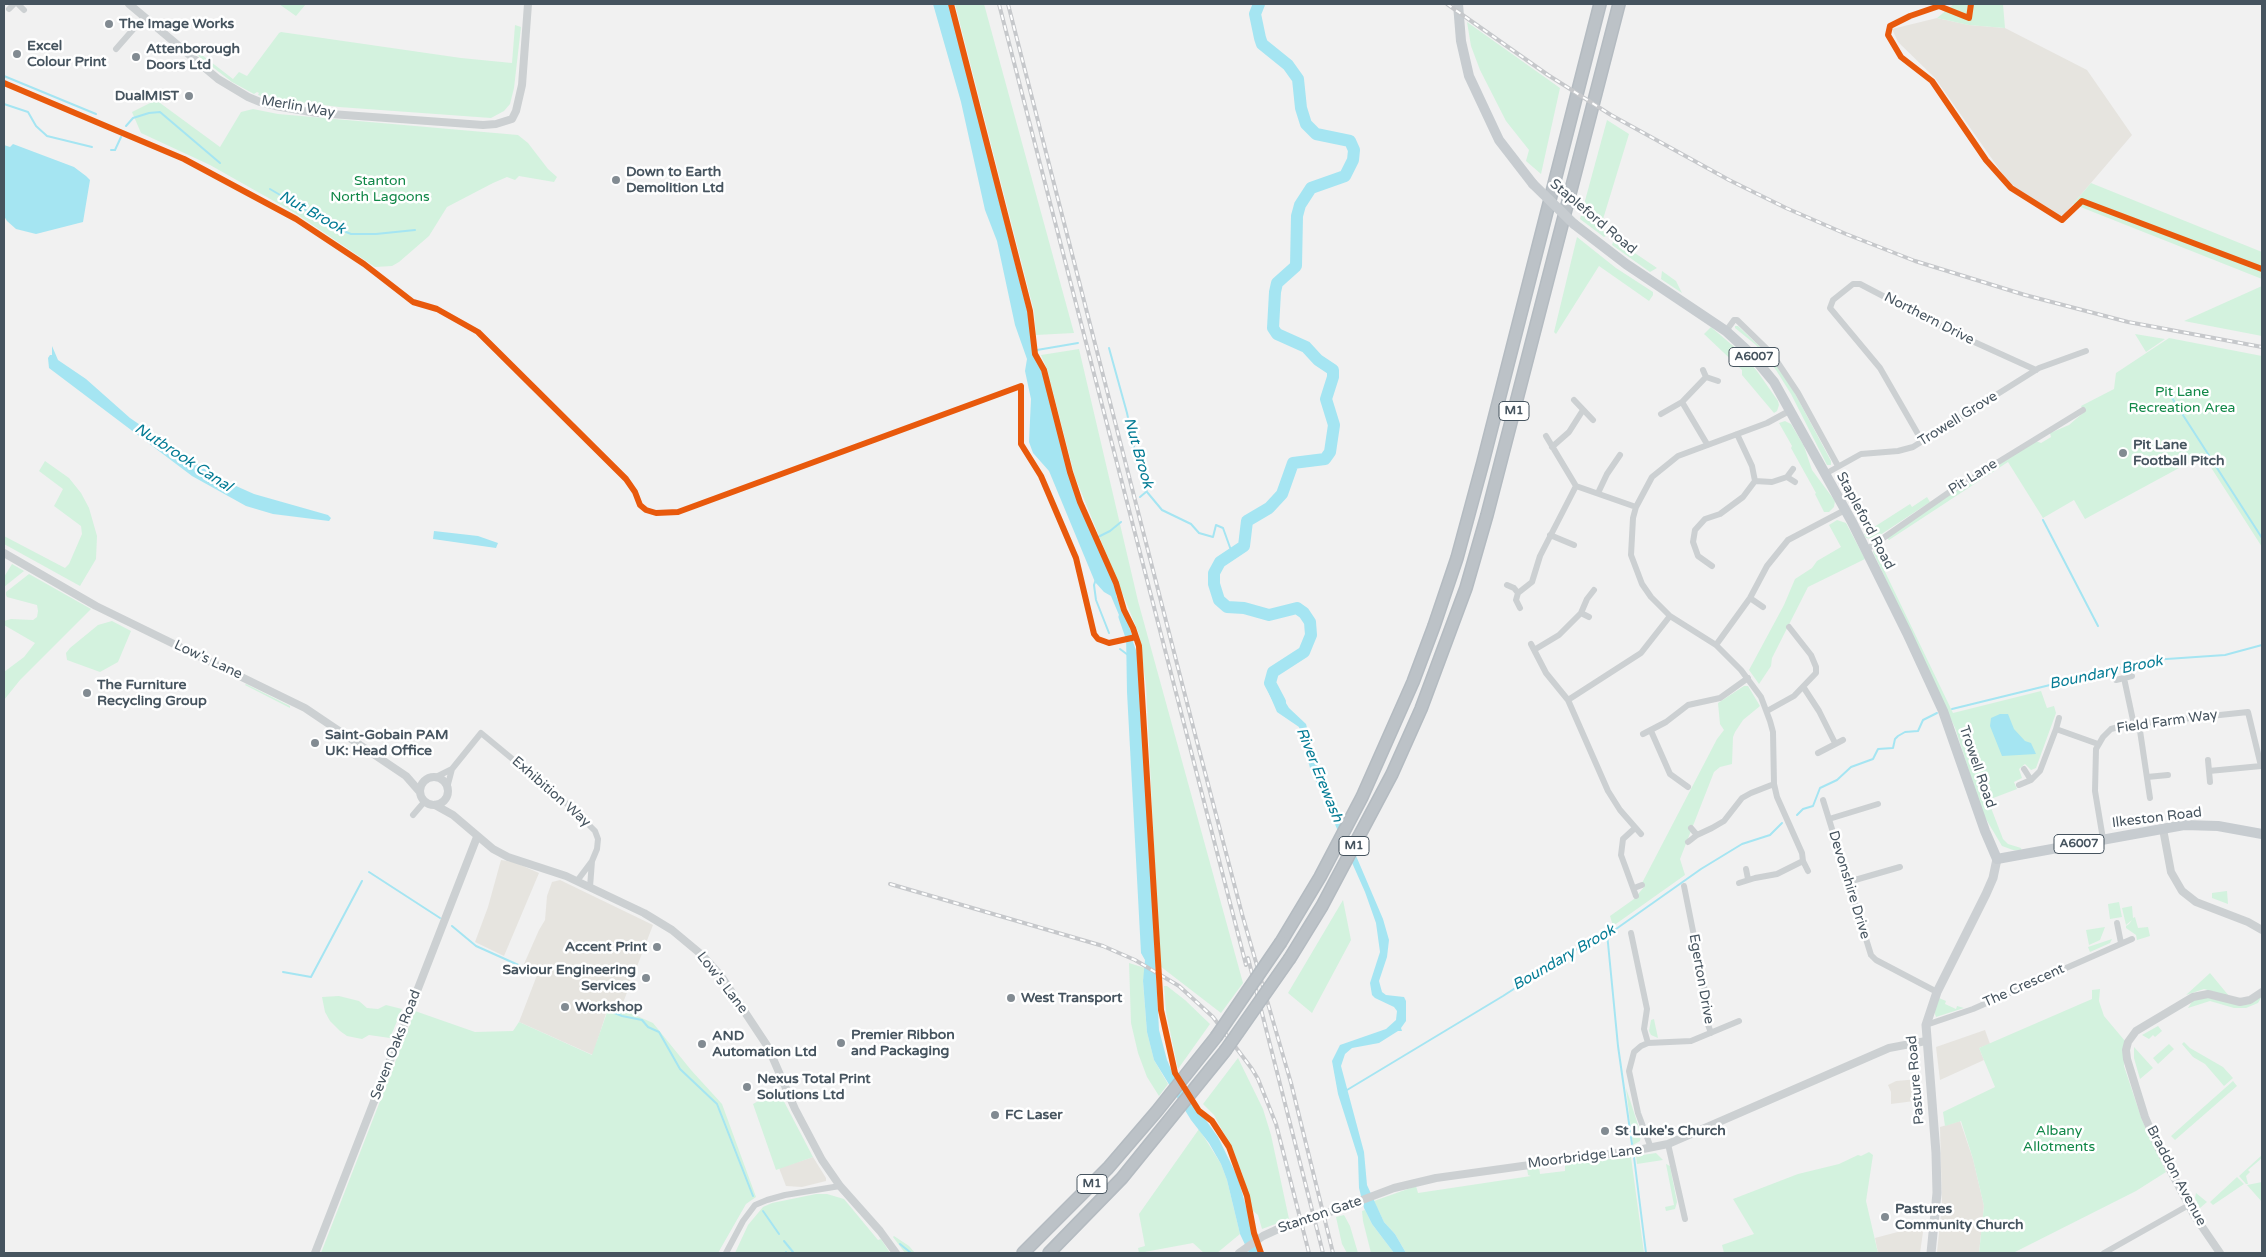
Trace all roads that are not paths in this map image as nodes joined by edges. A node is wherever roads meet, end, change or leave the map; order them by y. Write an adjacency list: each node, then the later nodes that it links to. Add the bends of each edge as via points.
1 (18, 4): 7 (street)
2 (129, 4): 8 (street, Merlin Way)
3 (528, 4): 8 (street, Merlin Way, via 520,95 512,119 483,125 317,113 274,106 248,97 218,80)
4 (1458, 4): 10 (main road, Stapleford Road / A6007, bridge, via 1469,76 1499,140 1534,184 1574,224 1626,264)
5 (1600, 4): 151 (highway, M1, bridge, via 1457,558 1413,682 1362,797 1281,942 1216,1036 1158,1111 1085,1192)
6 (1619, 4): 152 (highway, M1, bridge, via 1473,566 1421,709 1376,806 1290,958 1173,1118 1117,1184)
7 (24, 10)
8 (144, 17): 9 (street)
9 (116, 49)
10 (1726, 331): 17 (main road, Stapleford Road / A6007, via 1763,368); 27 (street, Stapleford Road, via 1737,320 1772,354 1798,393)
11 (2086, 351): 12 (street, Trowell Grove)
12 (2036, 370): 23 (street, Trowell Grove); 23 (street, Northern Drive, via 1950,331 1860,284 1853,284 1830,306 1880,368)
13 (1718, 380): 15 (street, via 1704,374)
14 (1574, 400): 16 (street)
15 (1682, 402): 19 (street); 24 (street)
16 (1583, 410): 20 (street); 25 (street, via 1569,432)
17 (1791, 410): 21 (street); 29 (main road, Stapleford Road / A6007)
18 (2083, 410): 39 (street, Pit Lane, via 1951,491)
19 (1661, 414)
20 (1593, 420)
21 (1738, 434): 24 (street); 31 (street)
22 (1546, 436): 25 (street)
23 (1922, 441): 27 (street, Trowell Grove, via 1903,450 1866,453)
24 (1707, 444): 35 (street, via 1678,456 1661,468)
25 (1552, 447): 33 (street)
26 (1620, 455): 34 (street)
27 (1838, 466): 29 (street, Trowell Grove)
28 (1793, 469): 30 (street)
29 (1825, 474): 36 (main road, Stapleford Road / A6007)
30 (1788, 476): 31 (street, via 1772,482); 32 (street)
31 (1755, 481): 41 (street, via 1730,510 1705,519 1694,533 1694,548 1698,556)
32 (1795, 482)
33 (1576, 486): 34 (street); 37 (street)
34 (1598, 493): 35 (street)
35 (1636, 507): 50 (street, via 1631,555 1651,597)
36 (1845, 510): 39 (main road, Stapleford Road / A6007); 45 (street, via 1788,540 1767,566)
37 (1550, 535): 38 (street); 44 (street, via 1532,582)
38 (1574, 545)
39 (1866, 550): 62 (main road, Stapleford Road / A6007)
40 (4, 553): 79 (street, Low's Lane, via 96,606 297,704)
41 (1712, 566)
42 (1507, 585): 44 (street)
43 (1594, 590): 48 (street)
44 (1518, 593): 47 (street, via 1516,600)
45 (1750, 598): 46 (street); 53 (street)
46 (1763, 607)
47 (1520, 608)
48 (1581, 614): 49 (street); 54 (street, via 1559,635)
49 (1589, 616)
50 (1670, 616): 53 (street); 60 (street, via 1641,653)
51 (1790, 627): 59 (street, via 1816,667 1816,674)
52 (1531, 644): 54 (street)
53 (1716, 645): 56 (street)
54 (1534, 650): 60 (street, via 1546,673)
55 (2132, 676): 57 (street)
56 (1748, 678): 61 (street); 66 (street, via 1713,703 1688,705)
57 (2124, 678): 58 (street); 64 (street)
58 (2116, 680)
59 (1804, 688): 61 (street); 69 (street)
60 (1568, 700): 99 (street, via 1608,791)
61 (1767, 711): 86 (street, via 1772,732)
62 (1943, 711): 108 (main road, Trowell Road / A6007)
63 (2059, 718): 65 (street)
64 (2137, 724): 70 (street, Field Farm Way, via 2110,729); 73 (street, Field Farm Way, via 2248,712); 81 (street)
65 (2056, 729): 70 (street); 83 (street, via 2042,767)
66 (1651, 731): 67 (street); 84 (street, via 1670,774)
67 (1644, 734)
68 (1843, 740): 69 (street)
69 (1835, 743): 71 (street)
70 (2098, 744): 106 (street, via 2095,791)
71 (1818, 753)
72 (2208, 760): 76 (street)
73 (2261, 766): 76 (street)
74 (2024, 769): 83 (street)
75 (452, 770): 80 (street); 90 (street); 109 (street, Exhibition Way, via 481,733 592,827 599,843)
76 (2209, 771): 85 (street)
77 (1686, 775): 84 (street)
78 (2168, 775): 81 (street)
79 (406, 776): 82 (street, Low's Lane); 89 (street, Low's Lane)
80 (436, 777): 82 (street, Low's Lane); 90 (street, Low's Lane, via 443,781)
81 (2147, 777): 91 (street)
82 (425, 780): 89 (street)
83 (2030, 780): 87 (street)
84 (1682, 782): 88 (street)
85 (2210, 782)
86 (1774, 784): 104 (street, via 1742,798 1724,821); 110 (street)
87 (2019, 785)
88 (1688, 787)
89 (420, 792): 93 (street, Low's Lane)
90 (447, 792): 95 (street, via 442,802); 97 (street, Low's Lane)
91 (2150, 798)
92 (1823, 800): 98 (street, Devonshire Drive)
93 (425, 801): 95 (street, Low's Lane); 96 (street)
94 (1878, 804): 98 (street)
95 (435, 805): 97 (street, Low's Lane)
96 (413, 815)
97 (454, 815): 105 (street, Low's Lane)
98 (1829, 819): 116 (street, Devonshire Drive)
99 (1635, 828): 102 (street); 121 (street, via 1621,845 1622,864)
100 (1691, 828): 104 (street)
101 (2163, 829): 103 (main road, Ilkeston Road / A6007, via 2200,824); 106 (main road, Ilkeston Road / A6007); 126 (street, via 2171,872 2182,891 2196,902)
102 (1641, 834)
103 (2262, 834)
104 (1697, 835): 107 (street)
105 (477, 837): 115 (street, Low's Lane, via 508,857); 148 (street, Seven Oaks Road)
106 (2103, 839): 108 (main road, Ilkeston Road / A6007)
107 (1688, 842)
108 (1996, 859): 132 (main road, Pasture Road, via 1986,894)
109 (592, 861): 115 (street, Exhibition Way); 120 (street, Exhibition Way)
110 (1803, 861): 113 (street); 114 (street, via 1777,874)
111 (1900, 867): 116 (street)
112 (1746, 869): 114 (street)
113 (1808, 872)
114 (1748, 880): 117 (street)
115 (577, 881): 120 (street, Low's Lane)
116 (1848, 882): 132 (street, Devonshire Drive, via 1871,955)
117 (1739, 883)
118 (1642, 885): 121 (street)
119 (1684, 886): 122 (street, Egerton Drive)
120 (590, 887): 143 (street, Low's Lane, via 662,923 696,950 721,976 768,1047 806,1131)
121 (1634, 888): 123 (street)
122 (1686, 894): 124 (street); 138 (street, Egerton Drive)
123 (1636, 896)
124 (1677, 896)
125 (2117, 923): 131 (street)
126 (2262, 930)
127 (1631, 933): 129 (street)
128 (2132, 939): 131 (street, The Crescent)
129 (1633, 941): 130 (street); 140 (street, via 1647,1009 1644,1029)
130 (1624, 943)
131 (2121, 943): 137 (street, The Crescent, via 1973,1009)
132 (1937, 992): 137 (main road, Pasture Road)
133 (2262, 992): 145 (street, Braddon Avenue, via 2254,999 2240,1002 2208,994 2193,997 2136,1031 2128,1042 2127,1059 2145,1117 2164,1161)
134 (1729, 1017): 136 (street)
135 (1739, 1021): 136 (street)
136 (1732, 1024): 138 (street)
137 (1926, 1025): 139 (main road, Pasture Road)
138 (1711, 1033): 140 (street, via 1690,1041)
139 (1926, 1041): 141 (street, Moorbridge Lane, via 1889,1048); 153 (main road, Pasture Road, via 1937,1193)
140 (1648, 1043): 142 (street, via 1634,1052 1629,1071 1638,1113)
141 (1668, 1144): 142 (street, Moorbridge Lane); 146 (street)
142 (1651, 1148): 144 (street, Moorbridge Lane, via 1443,1177)
143 (840, 1186): 149 (street, via 776,1197 755,1205); 150 (street, Low's Lane)
144 (1376, 1194): 147 (street, Stanton Gate, bridge, via 1289,1224 1262,1236)
145 (2189, 1205): 154 (street); 155 (street, Braddon Avenue)
146 (1684, 1219)
147 (1241, 1252)
148 (315, 1253)
149 (726, 1253)
150 (896, 1253)
151 (1023, 1253)
152 (1049, 1253)
153 (1931, 1253)
154 (2104, 1253)
155 (2220, 1253)

